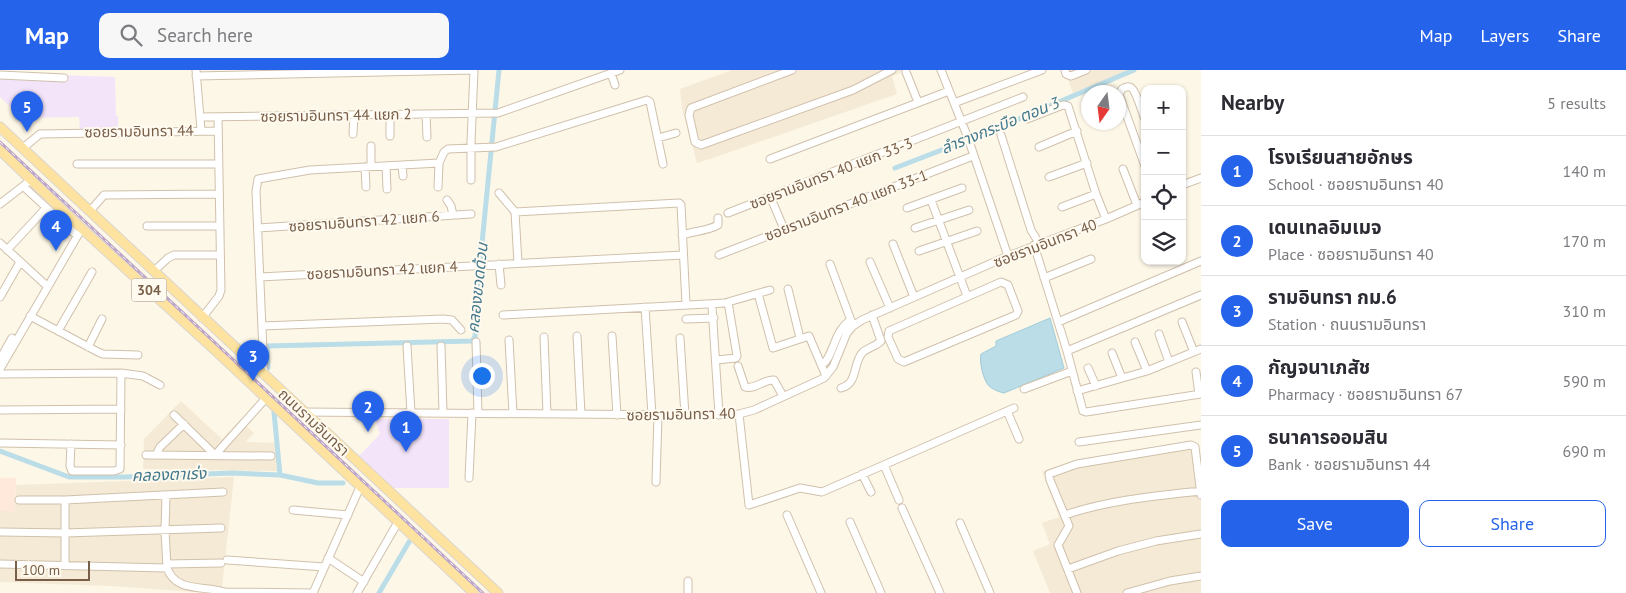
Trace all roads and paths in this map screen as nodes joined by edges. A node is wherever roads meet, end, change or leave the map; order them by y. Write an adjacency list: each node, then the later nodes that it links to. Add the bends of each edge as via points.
1 (474, 70): 10 (street); 21 (street)
2 (620, 70): 11 (street, ซอยรามอินทรา 44 แยก 2)
3 (792, 70): 4 (street, via 691,108 689,114 695,142 701,145 808,107 853,90)
4 (889, 70)
5 (941, 70): 15 (street)
6 (1042, 70): 18 (street)
7 (1065, 70): 8 (street, via 1071,76)
8 (1086, 70)
9 (906, 72): 17 (street)
10 (196, 73): 24 (street, ซอยรามอินทรา 44)
11 (612, 73): 14 (street); 21 (street, ซอยรามอินทรา 44 แยก 2, via 496,113)
12 (0, 75): 13 (street)
13 (64, 78)
14 (615, 85)
15 (949, 90): 17 (street); 18 (street)
16 (1023, 97): 27 (street, ซอยรามอินทรา 40 แยก 33-3)
17 (918, 102): 45 (street)
18 (954, 103): 27 (street)
19 (1141, 109): 43 (street, via 1131,87 1122,89 1120,97)
20 (426, 114): 21 (street, ซอยรามอินทรา 44 แยก 2); 23 (street, ซอยรามอินทรา 44 แยก 2); 36 (street)
21 (472, 114): 41 (street)
22 (354, 115): 23 (street, ซอยรามอินทรา 44 แยก 2); 25 (street, ซอยรามอินทรา 44 แยก 2); 33 (street)
23 (390, 115): 35 (street)
24 (200, 117): 25 (street, ซอยรามอินทรา 44 แยก 2); 29 (street, ซอยรามอินทรา 44)
25 (218, 117): 30 (street)
26 (1027, 119): 31 (street, via 1066,104)
27 (962, 122): 44 (street); 70 (street, ซอยรามอินทรา 40 แยก 33-3)
28 (0, 127): 40 (main road, ถนนรามอินทรา / 304)
29 (201, 130): 30 (street); 40 (street, ซอยรามอินทรา 44, via 40,134)
30 (218, 131): 50 (street)
31 (1077, 131): 39 (street); 48 (street)
32 (676, 133): 37 (street)
33 (353, 134)
34 (1001, 135): 99 (street)
35 (390, 136)
36 (427, 137)
37 (658, 138): 41 (street, via 648,100 492,148); 51 (street)
38 (371, 146): 54 (street)
39 (1039, 147)
40 (23, 148): 46 (main road); 80 (main road, ถนนรามอินทรา / 304)
41 (471, 149): 47 (street, via 446,150); 60 (street)
42 (0, 150): 46 (main road, ถนนรามอินทรา / 304)
43 (1141, 155)
44 (973, 156): 93 (street, ซอยรามอินทรา 40 แยก 33-1); 105 (street)
45 (770, 159)
46 (11, 160): 59 (main road, ถนนรามอินทรา / 304)
47 (439, 163): 52 (street); 64 (street)
48 (1087, 163): 57 (street); 69 (street)
49 (77, 164): 50 (street)
50 (218, 164): 68 (street)
51 (663, 164)
52 (402, 165): 53 (street); 56 (street)
53 (386, 166): 54 (street); 66 (street)
54 (368, 167): 63 (street); 90 (street, via 299,171 258,179)
55 (1123, 169): 75 (street)
56 (403, 176)
57 (1049, 177)
58 (1201, 178): 61 (street)
59 (31, 180): 62 (street); 92 (main road, ถนนรามอินทรา / 304)
60 (471, 180)
61 (1186, 184)
62 (24, 187): 74 (street); 77 (street)
63 (366, 187)
64 (438, 187)
65 (962, 188): 72 (street)
66 (387, 189)
67 (499, 192): 81 (street)
68 (218, 194): 80 (street, via 104,195); 89 (street)
69 (1096, 194): 76 (street); 86 (street)
70 (770, 196): 82 (street, ซอยรามอินทรา 40 แยก 33-3); 93 (street)
71 (446, 200): 84 (street)
72 (931, 200): 78 (street); 87 (street)
73 (1141, 203): 75 (street, ซอยรามอินทรา 40)
74 (0, 204)
75 (1136, 205): 86 (street, ซอยรามอินทรา 40)
76 (1062, 207)
77 (46, 208): 92 (street); 100 (street)
78 (907, 208)
79 (969, 210): 87 (street)
80 (90, 212): 113 (main road, ถนนรามอินทรา / 304)
81 (515, 212): 95 (street, via 677,203 680,205); 110 (street)
82 (728, 213)
83 (471, 214): 84 (street, ซอยรามอินทรา 42 แยก 6)
84 (453, 215): 90 (street, ซอยรามอินทรา 42 แยก 6)
85 (718, 218): 95 (street, via 716,226)
86 (1106, 219): 99 (street, ซอยรามอินทรา 40)
87 (938, 220): 91 (street); 96 (street)
88 (147, 226): 89 (street)
89 (219, 226): 102 (street)
90 (258, 228): 115 (street)
91 (915, 228)
92 (78, 229): 119 (street); 183 (main road, ถนนรามอินทรา / 304)
93 (784, 229): 104 (street, ซอยรามอินทรา 40 แยก 33-1)
94 (977, 231): 96 (street)
95 (682, 235): 103 (street)
96 (947, 240): 101 (street); 116 (street)
97 (0, 243): 100 (street)
98 (893, 244): 126 (street)
99 (1036, 244): 105 (street, ซอยรามอินทรา 40); 117 (street)
100 (7, 250): 108 (street)
101 (920, 251)
102 (220, 255): 113 (street, via 174,256); 135 (street, via 220,294)
103 (683, 255): 110 (street, ซอยรามอินทรา 42 แยก 4); 128 (street)
104 (719, 255)
105 (1008, 256): 116 (street, ซอยรามอินทรา 40)
106 (1091, 259): 117 (street)
107 (1201, 261): 139 (street)
108 (20, 262): 119 (street); 124 (street)
109 (870, 262): 131 (street)
110 (518, 263): 111 (street, ซอยรามอินทรา 42 แยก 4)
111 (499, 264): 115 (street, ซอยรามอินทรา 42 แยก 4); 118 (street)
112 (830, 264): 141 (street)
113 (154, 271): 135 (main road, ถนนรามอินทรา / 304)
114 (92, 272): 144 (street)
115 (260, 277): 142 (street)
116 (961, 277): 123 (street); 126 (street, ซอยรามอินทรา 40)
117 (1044, 278): 139 (street)
118 (501, 285)
119 (46, 286): 133 (street); 161 (street)
120 (788, 289): 150 (street)
121 (770, 290): 162 (street, via 728,302 738,356)
122 (1201, 294): 158 (street)
123 (967, 296): 123 (street, via 889,331 888,337 898,359 904,362 1018,312 1004,282)
124 (0, 297)
125 (759, 297): 150 (street, via 773,348)
126 (914, 297): 131 (street, ซอยรามอินทรา 40)
127 (725, 302): 128 (street)
128 (686, 304): 129 (street)
129 (645, 307): 132 (street); 196 (street)
130 (712, 307): 136 (street)
131 (890, 308): 134 (street, ซอยรามอินทรา 40)
132 (503, 315)
133 (30, 316): 144 (street); 167 (street)
134 (872, 316): 141 (street, ซอยรามอินทรา 40); 178 (street, via 881,341 863,353 853,380)
135 (202, 318): 173 (main road, ถนนรามอินทรา / 304)
136 (714, 318): 138 (street); 162 (street)
137 (102, 319): 156 (street)
138 (686, 319)
139 (1058, 322): 158 (street)
140 (1182, 322): 157 (street)
141 (852, 323): 164 (street, via 844,324 839,330); 174 (street)
142 (262, 326): 143 (street, via 443,319 452,320); 173 (street)
143 (461, 330)
144 (58, 331): 156 (street)
145 (1159, 334): 163 (street)
146 (578, 336): 193 (street)
147 (612, 336): 195 (street)
148 (544, 337): 192 (street)
149 (680, 338): 197 (street)
150 (800, 338): 164 (street, via 809,336)
151 (509, 340): 191 (street)
152 (476, 342): 189 (street)
153 (1135, 342): 169 (street)
154 (406, 346): 187 (street)
155 (441, 346): 188 (street)
156 (88, 347): 160 (street, via 103,354)
157 (1198, 350): 163 (street)
158 (1067, 352): 168 (street)
159 (1112, 354): 175 (street)
160 (138, 355)
161 (0, 359)
162 (716, 360): 198 (street)
163 (1169, 362): 169 (street)
164 (822, 364): 174 (street)
165 (738, 366): 182 (street, via 745,387 774,380)
166 (1088, 368): 177 (street)
167 (0, 369)
168 (1072, 371): 179 (street); 180 (street)
169 (1147, 371): 175 (street)
170 (1196, 372): 181 (street)
171 (121, 373): 172 (street); 176 (street, via 143,376); 184 (street)
172 (0, 374)
173 (264, 375): 186 (main road, ถนนรามอินทรา / 304)
174 (826, 376): 182 (street, ซอยรามอินทรา 40)
175 (1122, 378): 177 (street)
176 (160, 385)
177 (1096, 386): 180 (street)
178 (841, 388)
179 (1024, 389)
180 (1077, 391): 181 (street, via 1086,412)
181 (1200, 394)
182 (783, 396): 194 (street, ซอยรามอินทรา 40)
183 (266, 398): 199 (main road, ถนนรามอินทรา / 304); 209 (street)
184 (121, 409): 185 (street); 206 (street)
185 (0, 410)
186 (303, 412): 187 (street, ซอยรามอินทรา 40); 199 (main road); 249 (main road, ถนนรามอินทรา / 304)
187 (411, 413): 188 (street, ซอยรามอินทรา 40)
188 (443, 413): 189 (street, ซอยรามอินทรา 40)
189 (475, 413): 191 (street, ซอยรามอินทรา 40); 213 (street)
190 (174, 414): 200 (street)
191 (513, 414): 192 (street, ซอยรามอินทรา 40)
192 (547, 414): 193 (street, ซอยรามอินทรา 40)
193 (581, 414): 195 (street, ซอยรามอินทรา 40)
194 (739, 414): 198 (street, ซอยรามอินทรา 40); 212 (street, via 749,505 800,488 822,492)
195 (617, 415): 196 (street, ซอยรามอินทรา 40)
196 (655, 415): 197 (street, ซอยรามอินทรา 40); 214 (street)
197 (685, 415): 198 (street, ซอยรามอินทรา 40)
198 (719, 415)
199 (287, 418): 215 (main road, ถนนรามอินทรา / 304)
200 (184, 424): 208 (street); 209 (street)
201 (1201, 425): 204 (street)
202 (1019, 439): 211 (street, via 1010,410)
203 (0, 442): 205 (street)
204 (1079, 442)
205 (71, 444): 206 (street); 206 (street, via 72,471 118,470)
206 (121, 445)
207 (146, 455): 208 (street)
208 (156, 455): 209 (street)
209 (215, 455): 210 (street)
210 (271, 456)
211 (884, 465): 212 (street); 223 (street)
212 (862, 474): 218 (street)
213 (469, 478)
214 (656, 482)
215 (360, 487): 226 (street); 229 (main road, ถนนรามอินทรา / 304)
216 (1201, 491): 220 (street); 228 (street, via 1116,501); 228 (street, via 1191,445 1077,464 1049,474)
217 (223, 492): 219 (street)
218 (871, 492)
219 (166, 495): 222 (street); 233 (street)
220 (1201, 495)
221 (19, 500): 222 (street)
222 (65, 500): 235 (street)
223 (899, 500)
224 (902, 508): 253 (street)
225 (292, 510): 226 (street)
226 (348, 515): 237 (street)
227 (787, 515): 251 (street)
228 (1065, 515): 242 (street, via 1069,526 1058,545)
229 (398, 522): 244 (street); 248 (main road, ถนนรามอินทรา / 304)
230 (850, 522): 252 (street)
231 (960, 523): 254 (street)
232 (221, 528): 233 (street)
233 (165, 530): 235 (street); 240 (street)
234 (1, 532): 235 (street)
235 (65, 533): 239 (street)
236 (1201, 534): 242 (street, via 1156,541)
237 (328, 558): 241 (street); 244 (street)
238 (0, 564): 239 (street)
239 (65, 566): 240 (street)
240 (167, 566): 241 (street, via 224,562); 246 (street, via 173,580 188,586 225,592)
241 (324, 567): 246 (street)
242 (1068, 569): 255 (street)
243 (1201, 576): 256 (street)
244 (364, 582): 247 (street)
245 (688, 582): 250 (street)
246 (313, 593)
247 (357, 593)
248 (474, 593)
249 (498, 593)
250 (688, 593)
251 (821, 593)
252 (881, 593)
253 (940, 593)
254 (990, 593)
255 (1077, 593)
256 (1128, 593)

